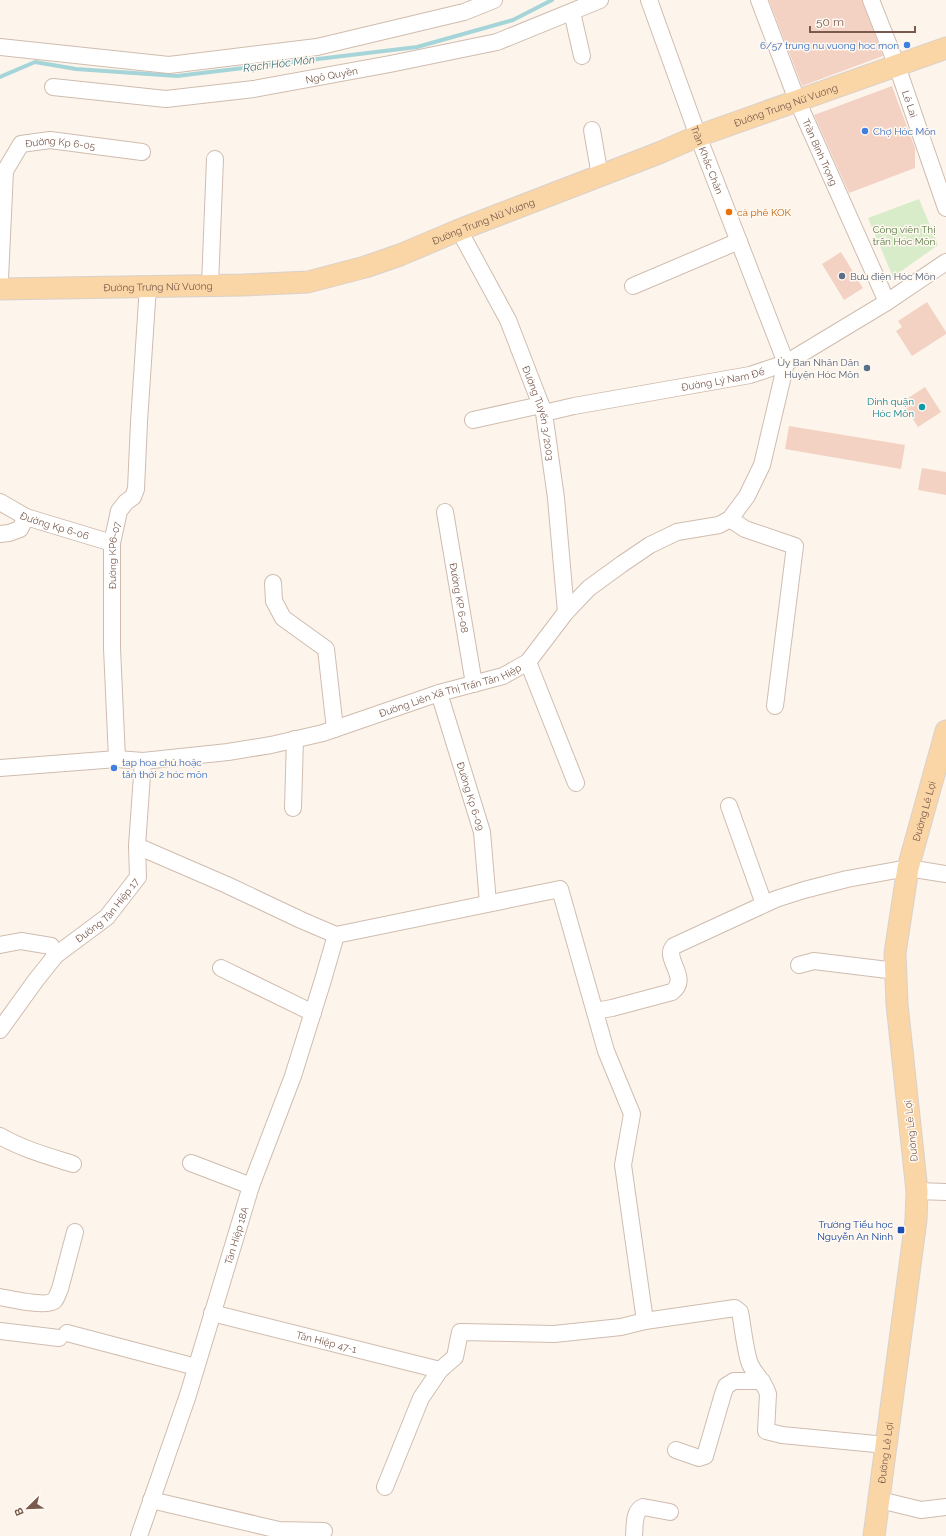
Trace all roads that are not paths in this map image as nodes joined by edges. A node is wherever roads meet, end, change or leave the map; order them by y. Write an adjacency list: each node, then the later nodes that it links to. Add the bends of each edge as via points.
1 (494, 0): 7 (street, via 464,12 317,47 169,66)
2 (600, 0): 6 (street, Ngô Quyền)
3 (649, 0): 14 (street, Trần Khắc Chân)
4 (759, 0): 12 (street, Trần Bình Trọng)
5 (871, 0): 10 (street, Lê Lai)
6 (572, 12): 9 (street); 11 (street, Ngô Quyền, via 497,42 254,89 166,99)
7 (0, 47)
8 (946, 48): 10 (main road, Đường Trưng Nữ Vương)
9 (582, 56)
10 (897, 66): 12 (main road, Đường Trưng Nữ Vương); 18 (street, Lê Lai)
11 (53, 87)
12 (797, 100): 14 (main road, Đường Trưng Nữ Vương); 27 (street, Trần Bình Trọng)
13 (592, 130): 17 (street)
14 (698, 136): 17 (main road, Đường Trưng Nữ Vương); 20 (street, Trần Khắc Chân)
15 (142, 152): 22 (street, Đường Kp 6-05, via 50,140 21,144 5,172)
16 (216, 159): 23 (street)
17 (600, 176): 19 (main road, Đường Trưng Nữ Vương)
18 (946, 208)
19 (460, 230): 23 (main road, Đường Trưng Nữ Vương, via 365,267 308,282); 29 (street, Đường Tuyến 3/2003, via 508,320)
20 (739, 241): 25 (street); 28 (street, Trần Khắc Chân)
21 (946, 262): 27 (street, Đường Lý Nam Đế)
22 (0, 279)
23 (210, 285): 24 (main road, Đường Trưng Nữ Vương)
24 (148, 286): 26 (main road, Đường Trưng Nữ Vương); 36 (street, Đường KP6-07, via 136,489 133,497 119,511)
25 (633, 286)
26 (0, 289)
27 (887, 302): 28 (street, Đường Lý Nam Đế)
28 (786, 363): 29 (street, Đường Lý Nam Đế, via 750,375 574,406); 34 (street, via 762,465 748,496)
29 (542, 409): 30 (street, Đường Lý Nam Đế); 38 (street, Đường Tuyến 3/2003, via 556,498)
30 (473, 420)
31 (0, 502): 33 (street, Đường Kp 6-06)
32 (445, 512): 40 (street, Đường KP 6-08)
33 (26, 517): 35 (street, via 20,529); 36 (street, Đường Kp 6-06)
34 (730, 519): 38 (street, Đường Liên Xã Thị Trấn Tân Hiệp, via 719,525 678,532 650,545 589,588); 42 (street, via 745,529 795,546)
35 (0, 534)
36 (112, 543): 46 (street, Đường KP6-07, via 112,648)
37 (273, 583): 43 (street, via 274,601 283,618 326,649)
38 (566, 612): 39 (street, Đường Liên Xã Thị Trấn Tân Hiệp)
39 (528, 662): 40 (street, Đường Liên Xã Thị Trấn Tân Hiệp, via 503,676); 49 (street)
40 (474, 684): 41 (street, Đường Liên Xã Thị Trấn Tân Hiệp)
41 (439, 693): 43 (street, Đường Liên Xã Thị Trấn Tân Hiệp); 55 (street, Đường Kp 6-09, via 482,832)
42 (775, 706)
43 (335, 729): 45 (street, Đường Liên Xã Thị Trấn Tân Hiệp)
44 (945, 736): 53 (main road, Đường Lê Lợi)
45 (295, 739): 47 (street, Đường Liên Xã Thị Trấn Tân Hiệp, via 228,752); 51 (street)
46 (117, 759): 47 (street, Đường Liên Xã Thị Trấn Tân Hiệp); 48 (street, Đường Liên Xã Thị Trấn Tân Hiệp)
47 (143, 761): 52 (street, Đường Tân Hiệp 17)
48 (0, 768)
49 (576, 783)
50 (729, 806): 56 (street)
51 (293, 808)
52 (136, 846): 57 (street, via 227,884); 59 (street, Đường Tân Hiệp 17, via 138,877 107,917)
53 (908, 868): 54 (street); 56 (street, via 825,885); 62 (main road, Đường Lê Lợi, via 895,953)
54 (946, 874)
55 (488, 903): 57 (street); 63 (street, via 560,889)
56 (764, 904): 63 (street, via 674,946 670,953 679,981 678,987 672,992)
57 (336, 935): 64 (street, Tân Hiệp 18A)
58 (0, 945): 59 (street, via 22,941 51,946)
59 (56, 955): 65 (street, Đường Tân Hiệp 17)
60 (799, 966): 62 (street, via 814,961)
61 (221, 968): 64 (street)
62 (896, 971): 70 (main road, Đường Lê Lợi, via 897,1004)
63 (594, 1011): 75 (street, via 606,1051 632,1114 623,1165)
64 (313, 1013): 69 (street, Tân Hiệp 18A, via 293,1076)
65 (0, 1030)
66 (0, 1136): 68 (street, via 43,1155)
67 (191, 1163): 69 (street)
68 (73, 1164)
69 (251, 1186): 74 (street, Tân Hiệp 18A)
70 (917, 1191): 71 (street); 80 (main road, Đường Lê Lợi, via 916,1220)
71 (946, 1192)
72 (75, 1232): 73 (street, via 60,1289 54,1301)
73 (0, 1297)
74 (212, 1313): 77 (street, Tân Hiệp 18A); 78 (street, Tân Hiệp 47-1)
75 (645, 1322): 78 (street, via 554,1334 460,1332 455,1357); 79 (street, via 738,1309 751,1365)
76 (0, 1331): 77 (street, via 63,1335)
77 (196, 1367): 83 (street, Tân Hiệp 18A)
78 (440, 1370): 82 (street, via 421,1398)
79 (762, 1381): 80 (street, via 768,1394 766,1432); 81 (street, via 734,1381 726,1386 705,1456 699,1458)
80 (886, 1445): 84 (main road, Đường Lê Lợi)
81 (676, 1450)
82 (385, 1487)
83 (151, 1500): 87 (street, via 279,1530); 88 (street, Tân Hiệp 18A)
84 (880, 1500): 85 (street, via 921,1510); 90 (main road, Đường Lê Lợi)
85 (946, 1507)
86 (670, 1512): 89 (street, via 640,1508 636,1513)
87 (324, 1531)
88 (138, 1536)
89 (634, 1536)
90 (874, 1536)

